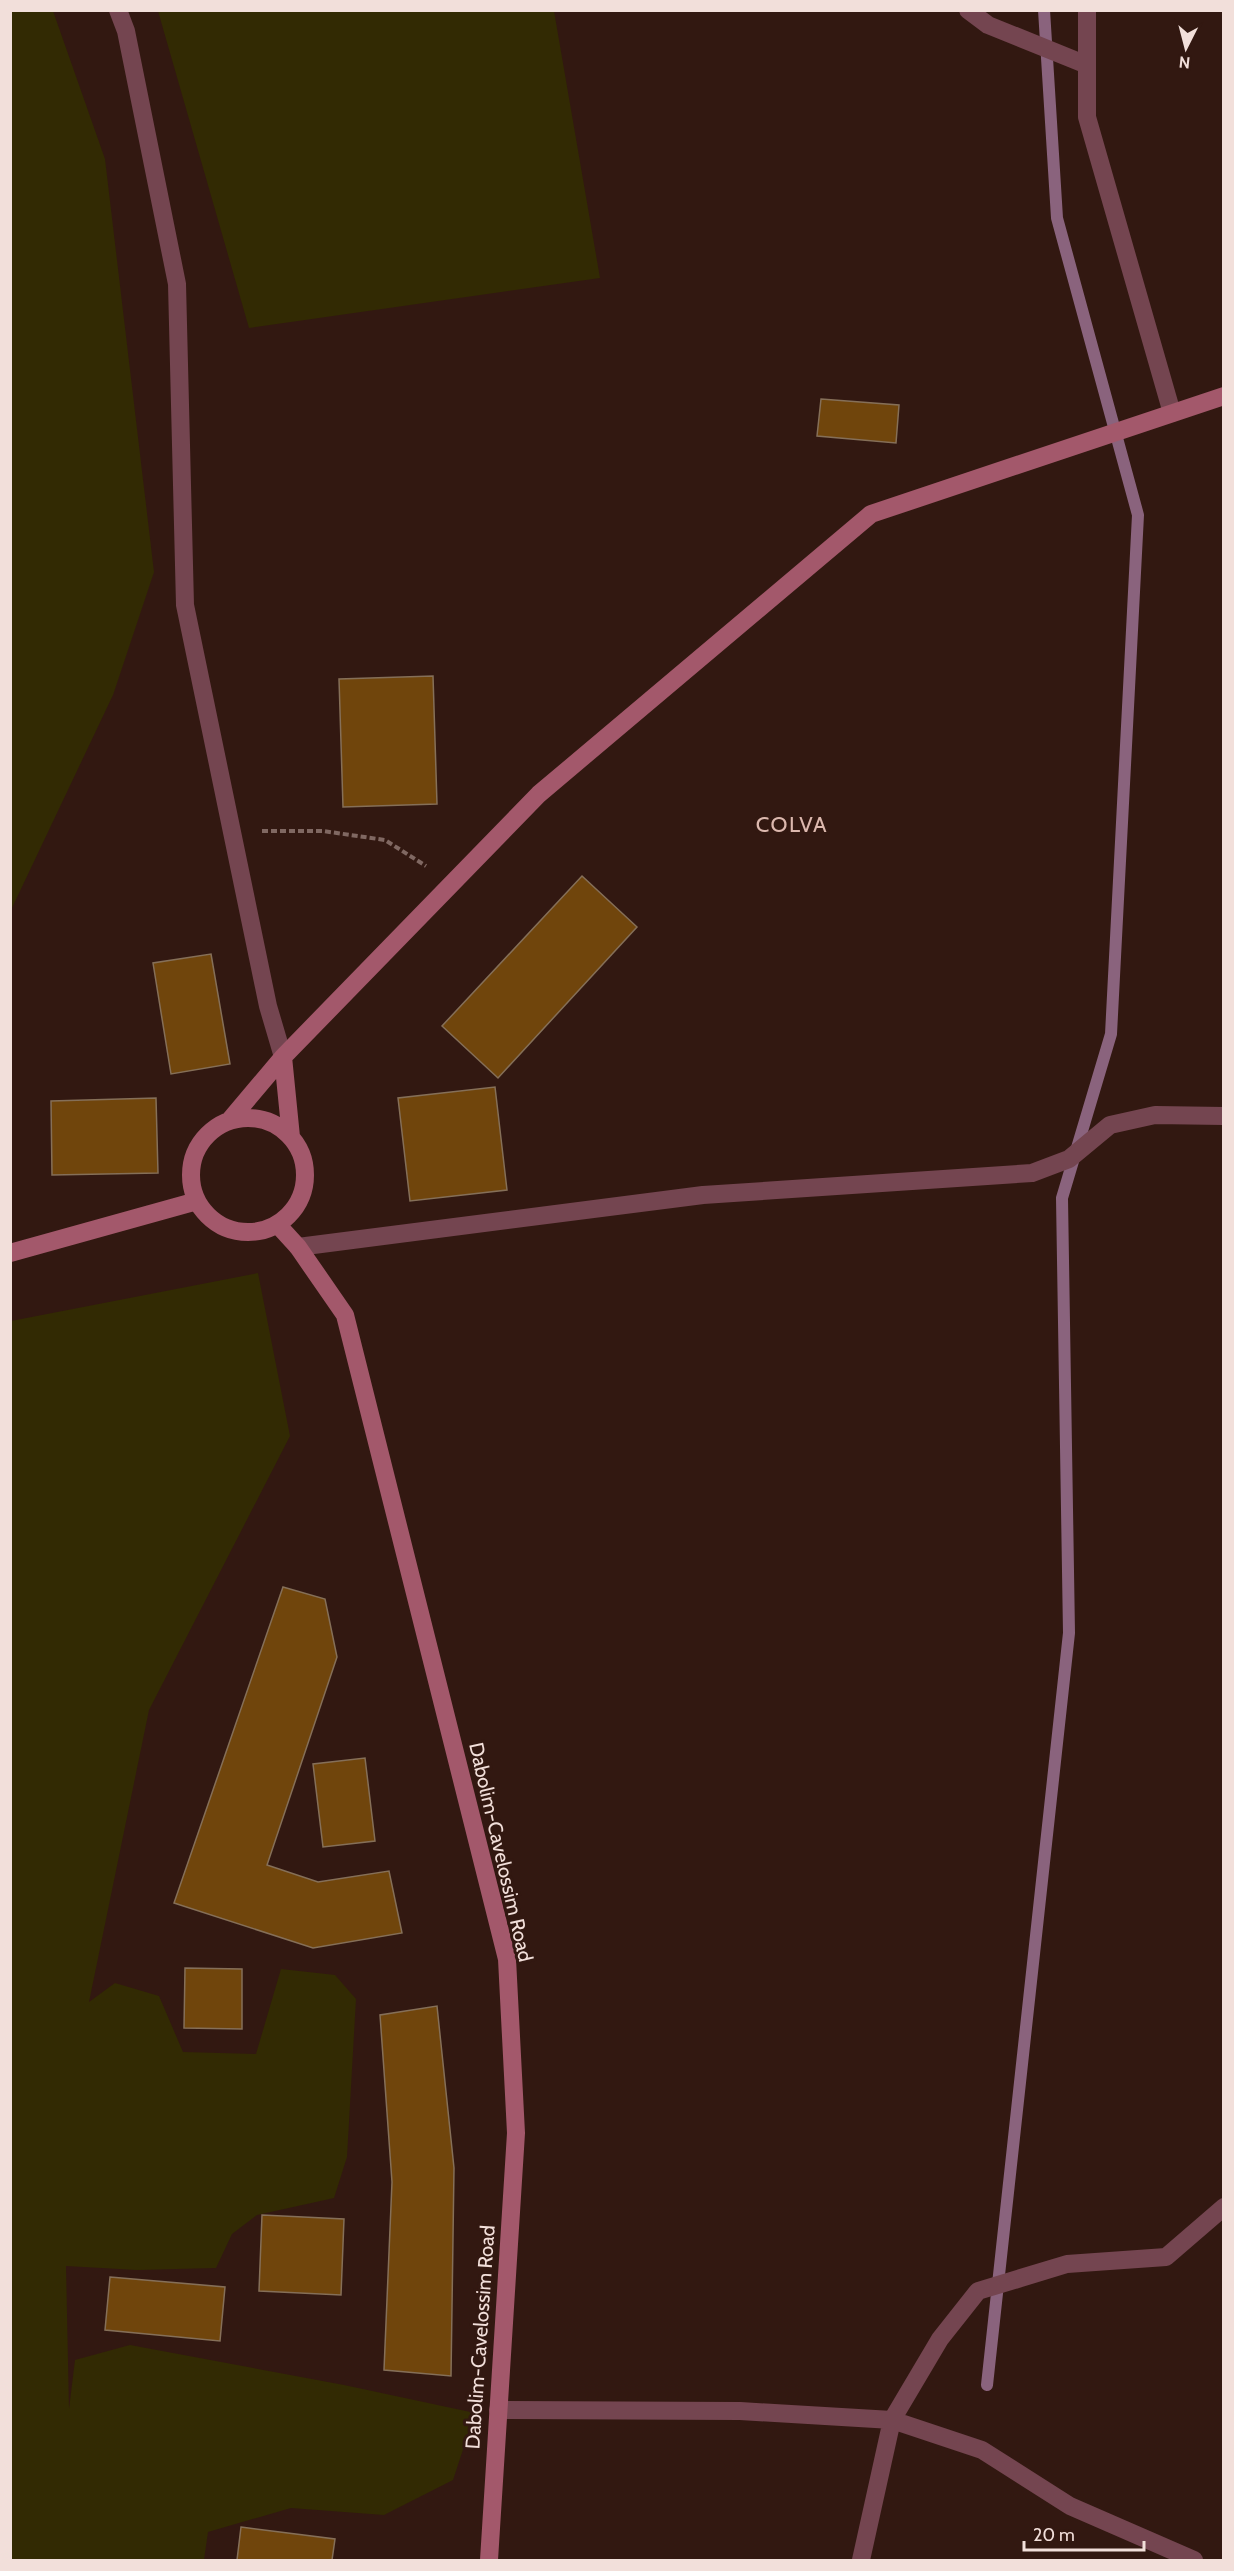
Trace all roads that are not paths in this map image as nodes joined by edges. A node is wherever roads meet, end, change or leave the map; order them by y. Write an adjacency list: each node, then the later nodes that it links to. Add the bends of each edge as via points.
1 (118, 10): 7 (street, via 126,31 177,284 185,605 268,1006)
2 (968, 10): 4 (street, via 988,25)
3 (1087, 10): 4 (street)
4 (1087, 65): 6 (street, via 1088,117)
5 (1224, 396): 6 (main road)
6 (1172, 413): 7 (main road, via 871,514 539,794)
7 (283, 1057): 9 (main road); 10 (main road)
8 (1224, 1116): 13 (street, via 1155,1115 1110,1125 1069,1159 1032,1173 703,1195)
9 (229, 1121): 10 (main road, via 248,1117 264,1120); 11 (main road, via 212,1130 198,1145 191,1163 191,1183)
10 (291, 1137): 12 (main road, via 305,1166 305,1184 300,1200)
11 (197, 1201): 12 (main road, via 223,1227 241,1232 260,1231); 14 (main road)
12 (277, 1224): 13 (main road, Dabolim-Cavelossim Road)
13 (298, 1247): 16 (main road, Dabolim-Cavelossim Road, via 345,1315 507,1959 516,2133)
14 (10, 1253)
15 (1224, 2207): 17 (street, via 1166,2258 1067,2264 978,2291 940,2339)
16 (498, 2410): 17 (street, via 740,2411); 18 (main road, Dabolim-Cavelossim Road)
17 (892, 2420): 19 (street); 20 (street, via 982,2450 1070,2506)
18 (489, 2560)
19 (861, 2560)
20 (1194, 2560)

